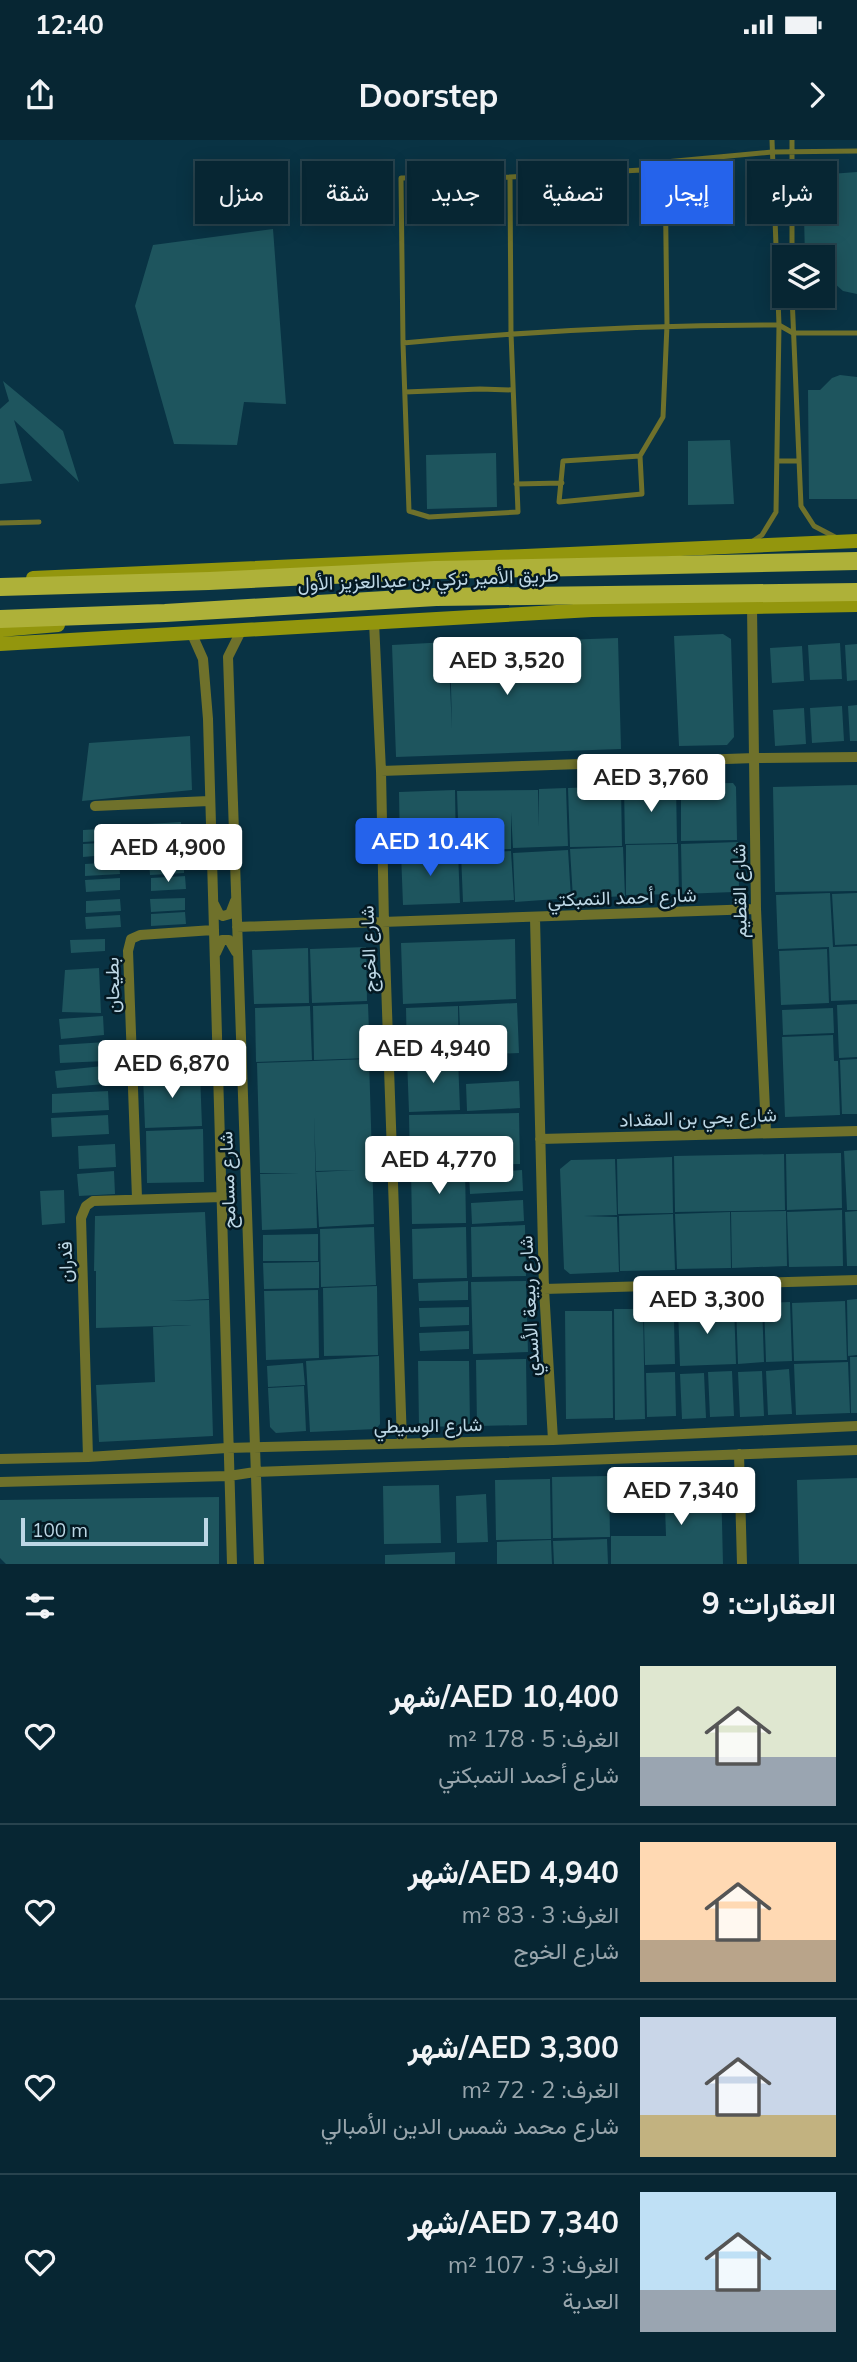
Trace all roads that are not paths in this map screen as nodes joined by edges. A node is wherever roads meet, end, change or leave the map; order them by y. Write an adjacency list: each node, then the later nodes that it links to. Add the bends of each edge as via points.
1 (772, 140): 4 (lane)
2 (792, 140): 5 (lane)
3 (857, 151): 5 (lane)
4 (772, 152): 5 (lane); 6 (lane); 13 (lane)
5 (793, 152): 10 (lane)
6 (676, 161)
7 (641, 170): 8 (lane)
8 (510, 177): 14 (lane); 17 (lane, via 401,178)
9 (666, 224): 12 (lane)
10 (792, 245)
11 (792, 308): 15 (lane)
12 (667, 325): 13 (lane); 14 (lane); 20 (lane, via 663,417)
13 (779, 325): 15 (lane); 21 (lane)
14 (510, 333): 17 (lane); 18 (lane)
15 (793, 333): 16 (lane); 22 (lane)
16 (857, 333)
17 (403, 343): 19 (lane)
18 (513, 390): 19 (lane); 24 (lane)
19 (405, 392): 24 (lane, via 410,511 429,517 518,512)
20 (640, 456): 23 (lane, via 563,461); 23 (lane, via 642,494 559,502)
21 (777, 461): 22 (lane); 28 (lane, via 776,512 762,535)
22 (799, 461): 27 (lane, via 800,506 814,526)
23 (562, 483): 24 (lane)
24 (516, 484)
25 (39, 522): 26 (lane)
26 (0, 523)
27 (850, 541): 28 (main road)
28 (747, 546): 30 (main road)
29 (857, 561): 31 (main road, طريق الأمير تركي بن عبدالعزيز الأول, via 435,570)
30 (0, 579)
31 (0, 587)
32 (857, 592): 33 (main road, طريق الأمير تركي بن عبدالعزيز الأول)
33 (559, 596): 36 (main road); 37 (main road, طريق الأمير تركي بن عبدالعزيز الأول, via 436,597)
34 (857, 605): 35 (main road)
35 (752, 607): 36 (main road); 47 (street, شارع القطيم)
36 (592, 610): 39 (main road)
37 (165, 613): 38 (main road, طريق الأمير تركي بن عبدالعزيز الأول); 40 (main road)
38 (0, 619)
39 (374, 622): 41 (main road); 48 (street, شارع الخوج)
40 (0, 631)
41 (241, 631): 42 (main road); 44 (street, شارع مسامح, via 228,657)
42 (191, 632): 43 (main road); 45 (street, شارع مسامح, via 203,659)
43 (0, 644)
44 (229, 715): 45 (street, via 220,702 209,709); 51 (street, شارع مسامح)
45 (208, 719): 49 (street, شارع مسامح)
46 (857, 757): 47 (street)
47 (755, 758): 48 (street); 53 (street, شارع القطيم)
48 (381, 771): 55 (street, شارع الخوج)
49 (209, 801): 50 (street); 52 (street, شارع مسامح)
50 (96, 806)
51 (236, 897): 52 (street, via 230,914 223,916); 56 (street, شارع مسامح)
52 (212, 898): 57 (street, شارع مسامح)
53 (756, 909): 54 (street, شارع أحمد التمبكتي); 61 (street, شارع القطيم)
54 (535, 918): 55 (street, شارع أحمد التمبكتي); 62 (street, شارع ربيعة الأسدي)
55 (384, 924): 56 (street, شارع أحمد التمبكتي); 69 (street, شارع الخوج)
56 (237, 927): 59 (street, شارع مسامح)
57 (213, 930): 58 (street, شارع مسامح); 64 (street, بطيحان, via 131,939)
58 (215, 956): 59 (street, via 222,940 229,940); 63 (street, شارع مسامح)
59 (238, 958): 70 (street, شارع مسامح)
60 (857, 1131): 61 (street, شارع يحي بن المقداد)
61 (766, 1132): 62 (street, شارع يحي بن المقداد)
62 (540, 1139): 66 (street, شارع ربيعة الأسدي)
63 (222, 1197): 64 (street, قدران); 71 (street, شارع مسامح)
64 (137, 1198): 74 (street, قدران, via 93,1201 81,1218)
65 (857, 1280): 66 (street)
66 (544, 1289): 68 (street, شارع ربيعة الأسدي)
67 (857, 1426): 68 (street, شارع الوسيطي)
68 (553, 1440): 69 (street, شارع الوسيطي)
69 (402, 1442): 70 (street, شارع الوسيطي)
70 (256, 1447): 71 (street, شارع الوسيطي); 76 (street, شارع مسامح)
71 (227, 1448): 74 (street, شارع الوسيطي); 77 (street, شارع مسامح)
72 (857, 1450): 73 (street, شارع الوسيطي)
73 (740, 1454): 76 (street, شارع الوسيطي); 81 (street)
74 (88, 1457): 75 (street, شارع الوسيطي)
75 (0, 1459)
76 (255, 1472): 77 (street, شارع الوسيطي); 80 (street, شارع مسامح)
77 (229, 1476): 78 (street, شارع الوسيطي); 79 (street, شارع مسامح)
78 (0, 1482)
79 (232, 1564)
80 (259, 1564)
81 (741, 1564)

